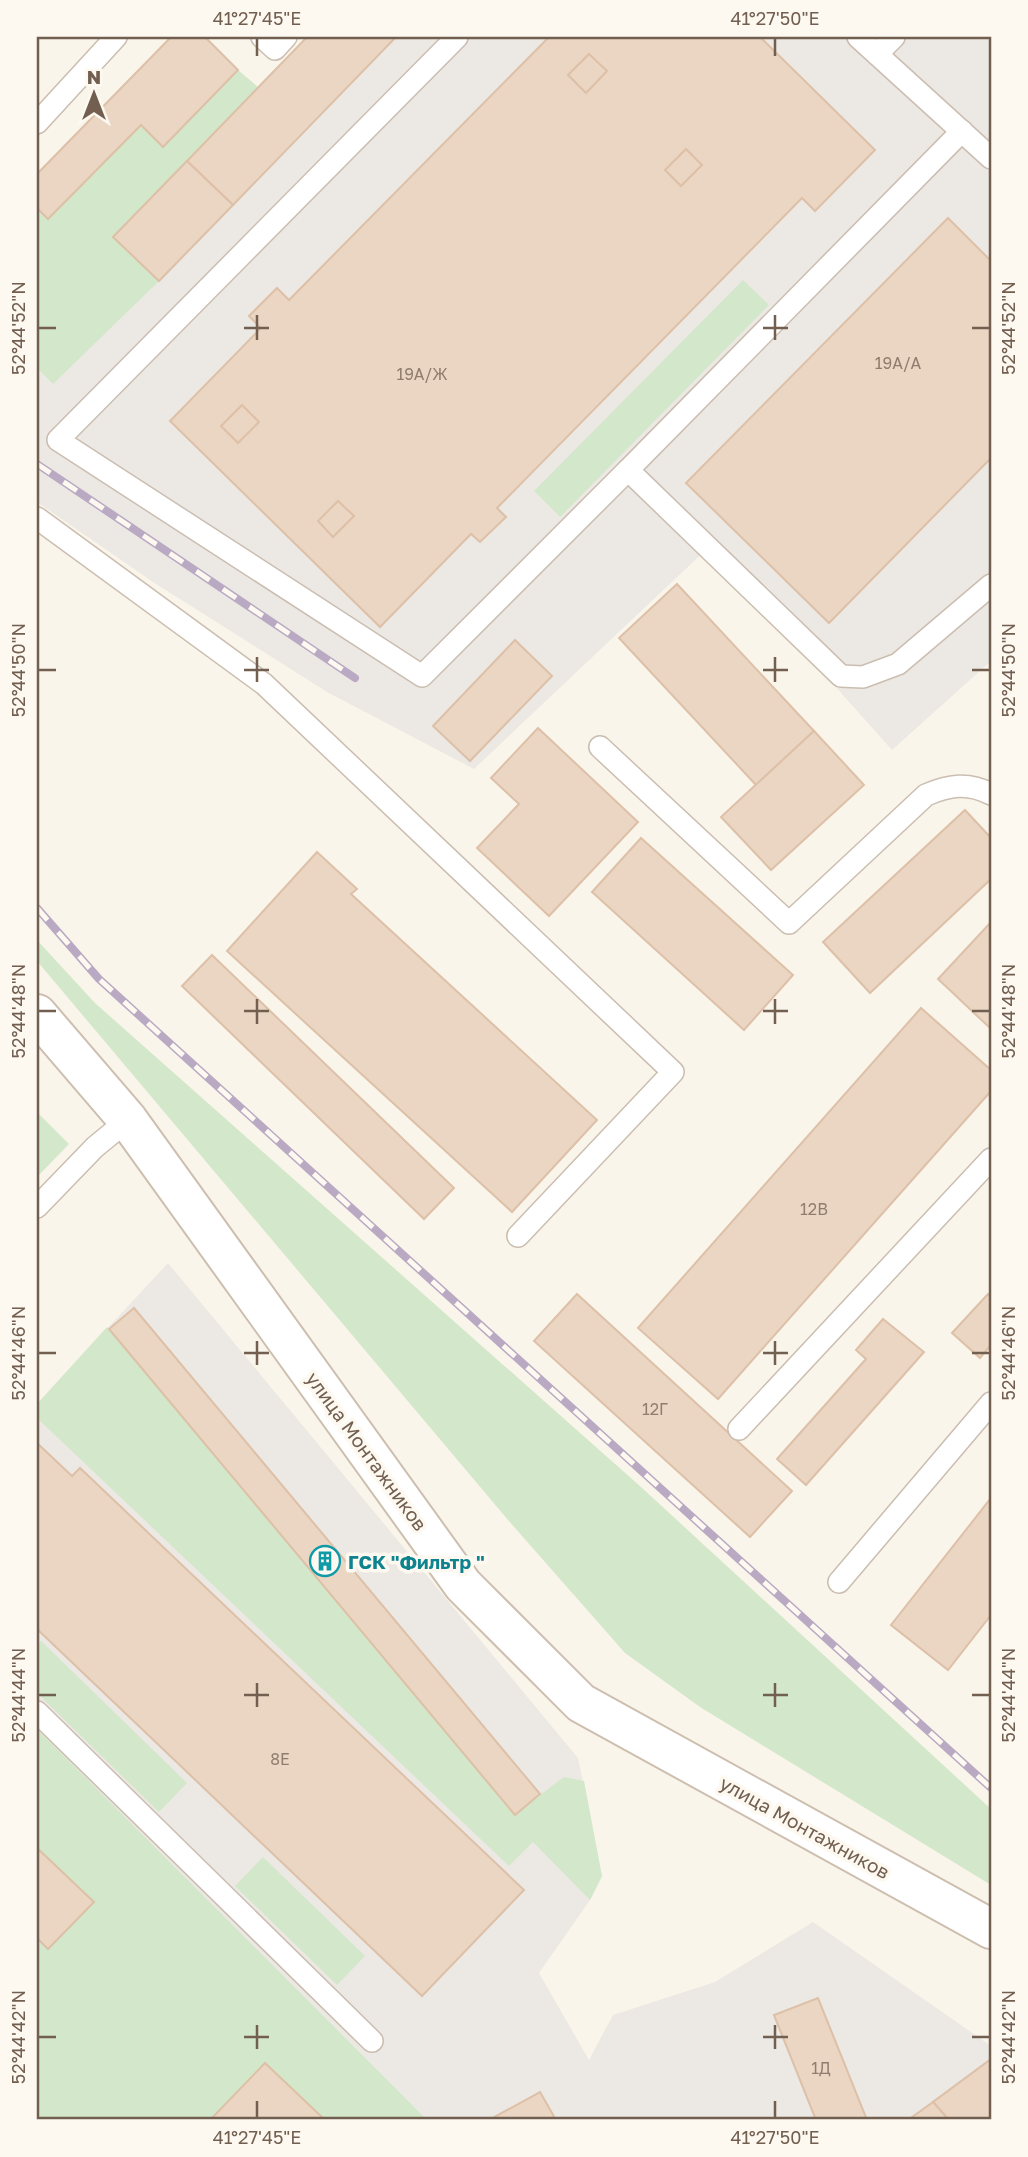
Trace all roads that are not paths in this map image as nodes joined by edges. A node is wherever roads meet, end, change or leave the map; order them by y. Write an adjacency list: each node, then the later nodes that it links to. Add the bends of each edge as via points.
1 (116, 37): 8 (lane)
2 (262, 37): 3 (lane, via 275,49)
3 (286, 37)
4 (457, 37): 11 (lane, via 58,440 422,676)
5 (858, 37): 7 (lane)
6 (894, 37): 7 (lane)
7 (877, 54): 9 (lane)
8 (37, 123)
9 (962, 131): 10 (lane); 11 (lane)
10 (991, 158)
11 (628, 470): 13 (lane, via 841,677 863,677 898,664)
12 (37, 518): 20 (lane, via 264,684 673,1072)
13 (991, 584)
14 (600, 747): 15 (lane, via 789,923 926,795 966,785)
15 (991, 794)
16 (37, 1014): 17 (main road, улица Монтажников)
17 (128, 1120): 19 (lane); 25 (main road, улица Монтажников, via 463,1585 581,1703)
18 (991, 1159): 22 (lane)
19 (37, 1207)
20 (518, 1236)
21 (991, 1403): 23 (lane)
22 (739, 1429)
23 (839, 1582)
24 (37, 1712): 26 (lane)
25 (991, 1929)
26 (372, 2041)

